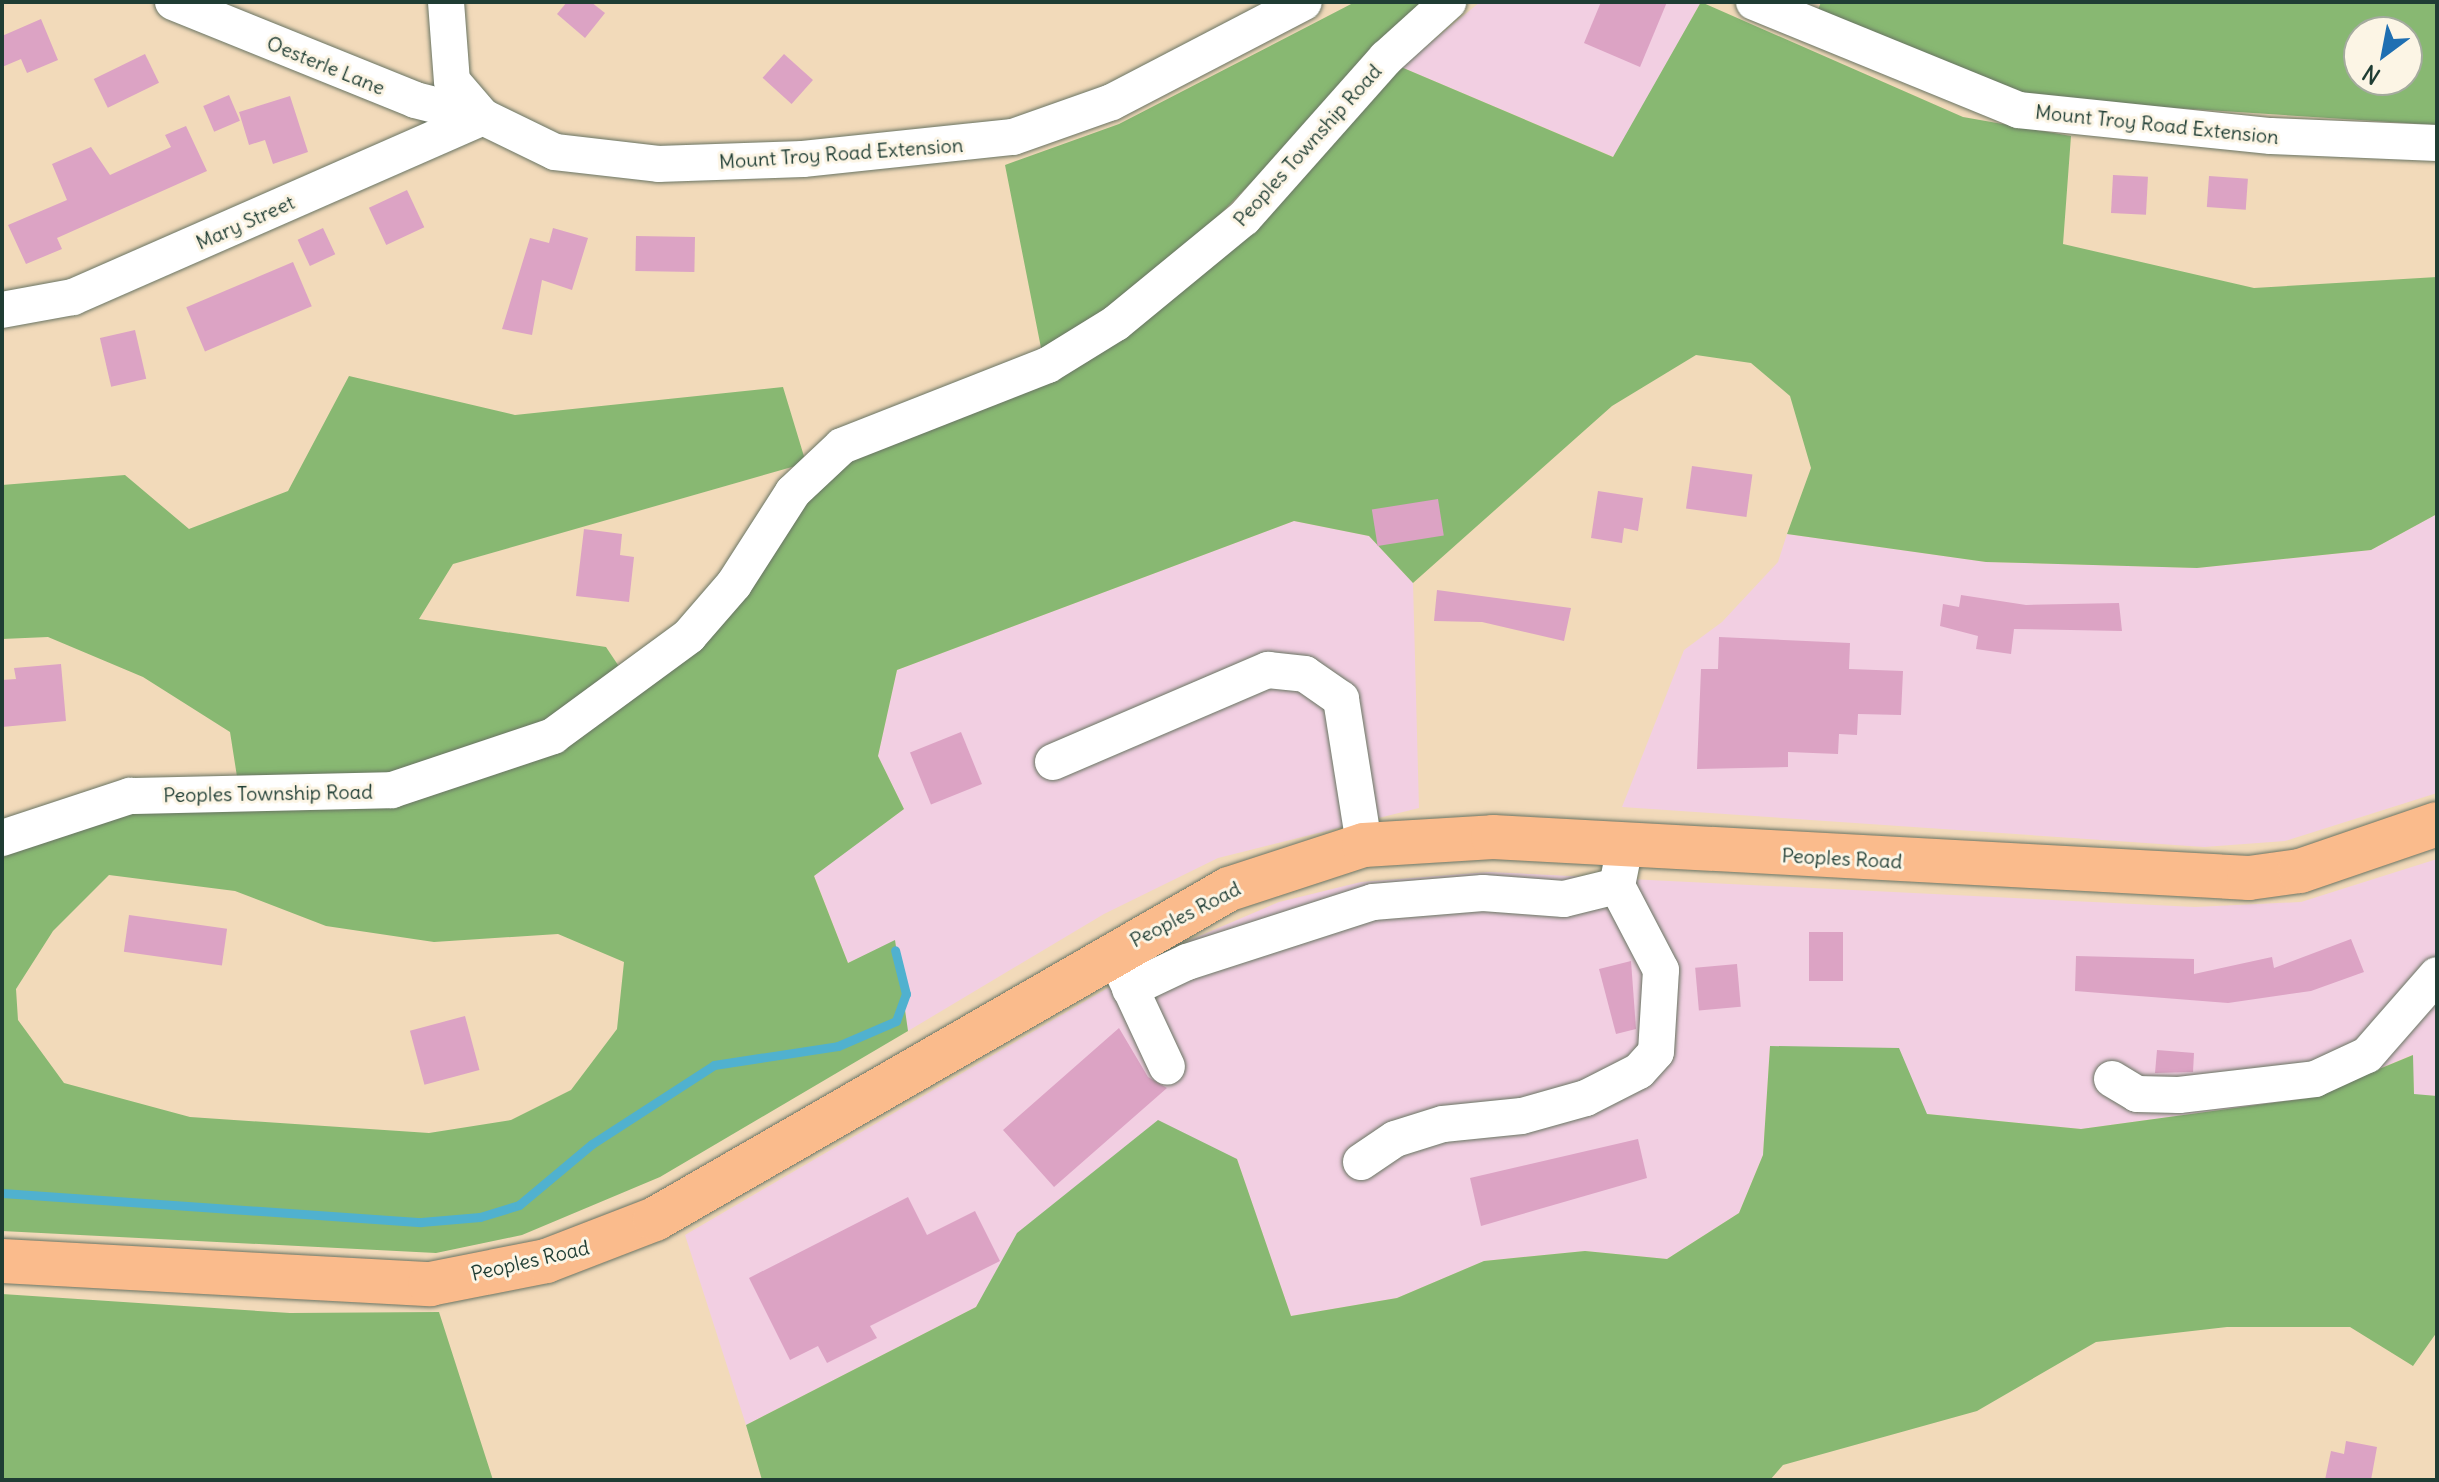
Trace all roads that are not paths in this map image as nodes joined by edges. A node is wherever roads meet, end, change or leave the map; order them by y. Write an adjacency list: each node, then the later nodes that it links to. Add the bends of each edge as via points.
1 (173, 2): 6 (street, Oesterle Lane, via 415,100)
2 (446, 2): 6 (street, Mount Troy Road Extension, via 452,81)
3 (1304, 2): 6 (street, Mount Troy Road Extension, via 1112,102 1013,137 930,150 602,161 528,142)
4 (1448, 2): 11 (street, Peoples Township Road, via 1386,58 1244,218 1116,323 1048,365 842,446 793,492 705,621 660,663 553,736 392,790 130,796)
5 (1754, 2): 7 (street, Mount Troy Road Extension, via 2018,110 2312,139)
6 (483, 117): 8 (street, Mary Street, via 73,297)
7 (2437, 143)
8 (2, 310)
9 (1053, 762): 12 (street, via 1268,670 1305,674 1341,699)
10 (2437, 824): 13 (main road, Peoples Road, via 2300,871 2249,878)
11 (2, 838)
12 (1364, 845): 13 (main road, Peoples Road, via 1493,837); 14 (main road, Peoples Road, via 1229,889)
13 (1621, 866): 14 (street, via 1564,899 1483,893 1373,902 1187,962); 18 (street, via 1661,970 1664,993 1656,1052 1639,1071 1586,1098 1522,1116 1443,1124 1395,1139)
14 (1121, 970): 16 (street); 19 (main road, Peoples Road, via 655,1219 546,1261 430,1284)
15 (2437, 975): 17 (street, via 2367,1055 2315,1079 2179,1095 2137,1094)
16 (1167, 1067)
17 (2112, 1079)
18 (1361, 1162)
19 (2, 1261)

